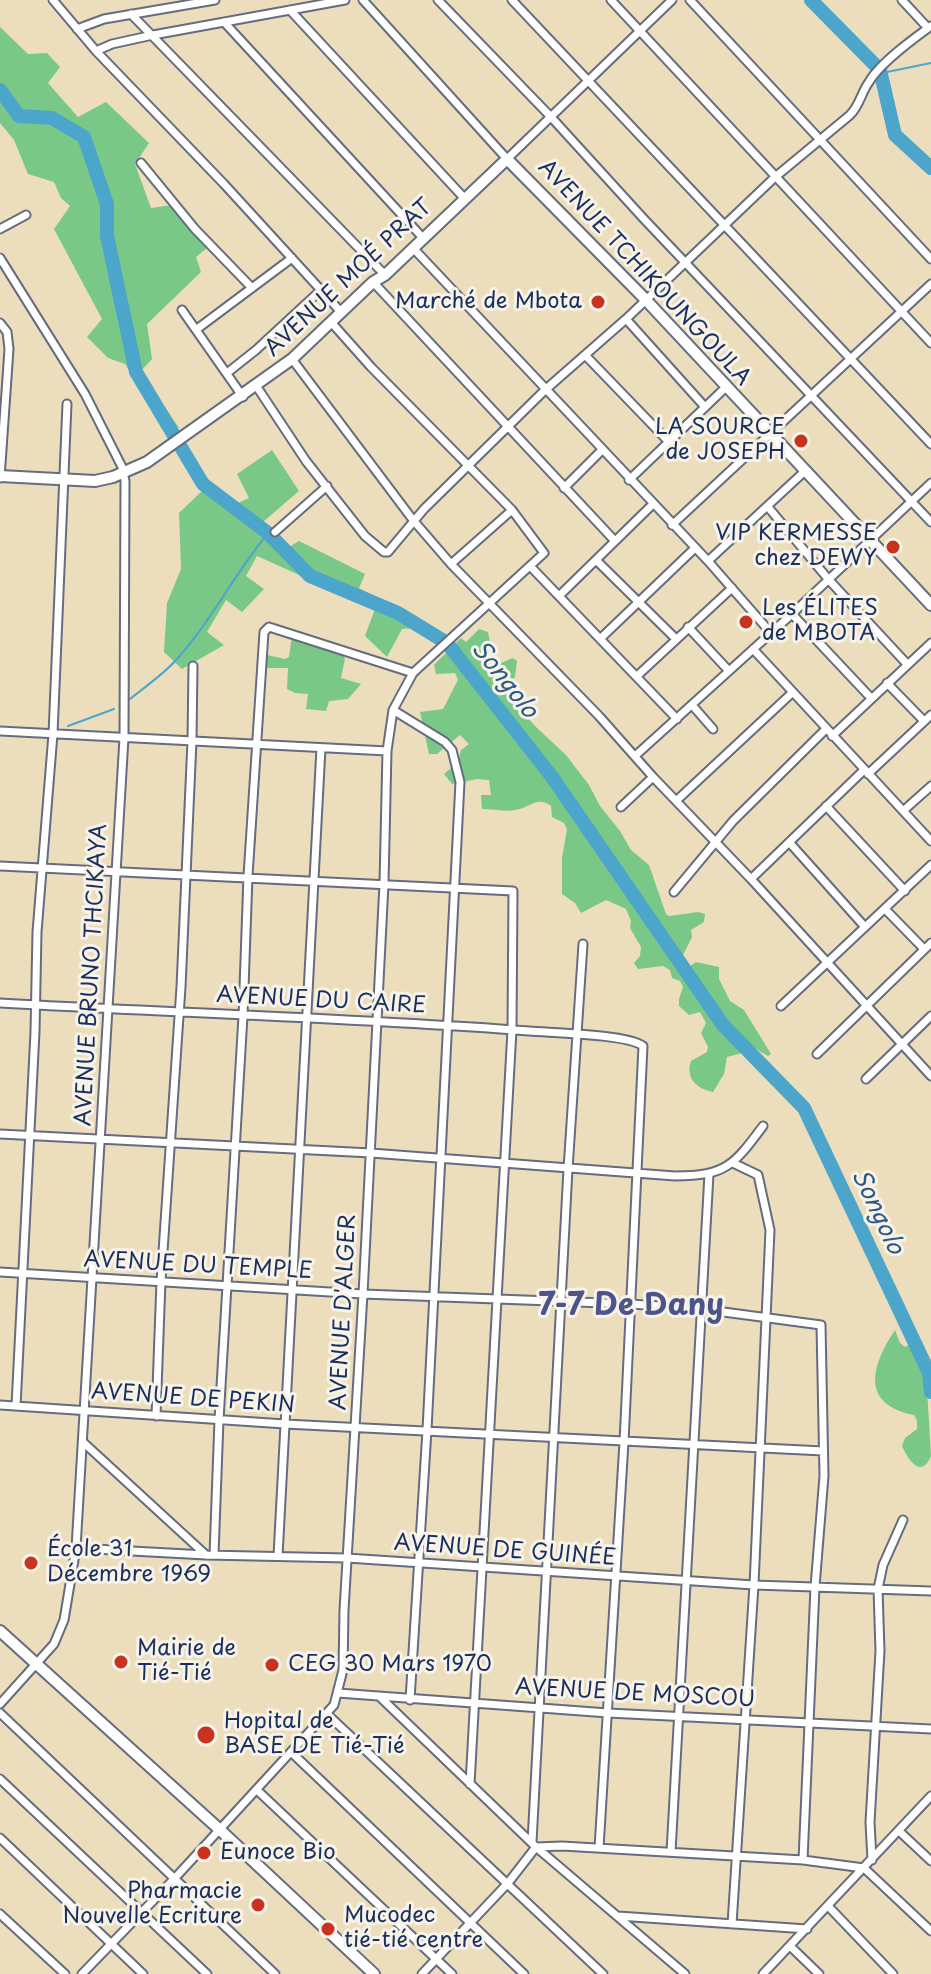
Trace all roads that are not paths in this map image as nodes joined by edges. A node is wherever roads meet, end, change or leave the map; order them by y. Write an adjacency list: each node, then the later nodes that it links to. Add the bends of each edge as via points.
1 (53, 0): 15 (street)
2 (215, 0): 12 (street)
3 (345, 0): 11 (street)
4 (363, 0): 22 (street, AVENUE TCHIKOUNGOULA)
5 (438, 0): 20 (street)
6 (512, 0): 19 (street)
7 (611, 0): 16 (street)
8 (672, 0): 16 (street, AVENUE MOÉ PRAT)
9 (690, 0): 21 (street)
10 (902, 0): 14 (street)
11 (290, 10): 13 (street); 25 (street)
12 (131, 14): 15 (street); 17 (street)
13 (224, 22): 17 (street); 29 (street)
14 (929, 27): 21 (street, via 879,70 859,105)
15 (77, 29): 18 (street)
16 (641, 30): 19 (street, AVENUE MOÉ PRAT); 24 (street)
17 (153, 35): 18 (street); 35 (street)
18 (96, 51): 32 (street)
19 (587, 80): 20 (street, AVENUE MOÉ PRAT); 27 (street)
20 (551, 117): 22 (street, AVENUE MOÉ PRAT); 34 (street)
21 (818, 140): 24 (street); 33 (street)
22 (507, 159): 25 (street, AVENUE MOÉ PRAT); 40 (street, AVENUE TCHIKOUNGOULA)
23 (141, 163): 38 (street)
24 (774, 178): 27 (street); 42 (street)
25 (465, 199): 29 (street, AVENUE MOÉ PRAT)
26 (26, 215): 28 (street)
27 (726, 225): 34 (street); 51 (street)
28 (0, 229)
29 (423, 238): 30 (street, AVENUE MOÉ PRAT)
30 (413, 248): 35 (street, AVENUE MOÉ PRAT); 55 (street)
31 (0, 258): 67 (street, AVENUE BRUNO THCIKAYA, via 85,394)
32 (292, 258): 38 (street); 39 (street)
33 (931, 259)
34 (686, 262): 40 (street); 57 (street)
35 (385, 275): 36 (street, AVENUE MOÉ PRAT)
36 (373, 282): 43 (street, AVENUE MOÉ PRAT); 60 (street)
37 (931, 284): 42 (street)
38 (252, 288): 47 (street)
39 (322, 289): 43 (street); 52 (street)
40 (645, 299): 44 (street); 54 (street, AVENUE TCHIKOUNGOULA)
41 (182, 310): 47 (street)
42 (902, 311): 48 (street); 51 (street)
43 (341, 312): 45 (street, AVENUE MOÉ PRAT)
44 (626, 319): 49 (street); 59 (street)
45 (331, 322): 50 (street, AVENUE MOÉ PRAT); 65 (street)
46 (0, 323): 68 (street, via 9,349)
47 (197, 329): 52 (street)
48 (931, 343)
49 (585, 355): 55 (street); 62 (street)
50 (292, 359): 53 (street, AVENUE MOÉ PRAT); 78 (street)
51 (852, 359): 57 (street); 63 (street)
52 (227, 373): 56 (street)
53 (257, 387): 56 (street, AVENUE MOÉ PRAT); 72 (street)
54 (725, 388): 59 (street); 61 (street, AVENUE TCHIKOUNGOULA)
55 (545, 390): 60 (street); 64 (street)
56 (243, 397): 67 (street, AVENUE MOÉ PRAT)
57 (812, 397): 61 (street); 74 (street)
58 (67, 404): 69 (street)
59 (705, 407): 62 (street)
60 (507, 426): 65 (street); 73 (street)
61 (770, 435): 66 (street, AVENUE TCHIKOUNGOULA); 80 (street)
62 (668, 441): 70 (street)
63 (931, 444)
64 (602, 450): 70 (street); 73 (street)
65 (469, 467): 77 (street); 78 (street)
66 (805, 471): 76 (street); 83 (street, AVENUE TCHIKOUNGOULA)
67 (124, 473): 69 (street, AVENUE MOÉ PRAT, via 95,481); 119 (street, AVENUE BRUNO THCIKAYA)
68 (0, 476): 69 (street, AVENUE MOÉ PRAT)
69 (64, 479): 118 (street)
70 (629, 480): 75 (street)
71 (931, 483): 74 (street)
72 (327, 486): 78 (street, via 384,552); 81 (street)
73 (564, 488): 82 (street)
74 (911, 501): 79 (street); 83 (street)
75 (652, 505): 80 (street); 82 (street)
76 (768, 507): 86 (street); 89 (street)
77 (512, 510): 87 (street); 88 (street, via 544,553)
78 (413, 520): 87 (street)
79 (931, 522)
80 (672, 525): 84 (street)
81 (275, 532)
82 (614, 540): 85 (street)
83 (871, 540): 89 (street); 94 (street, AVENUE TCHIKOUNGOULA)
84 (695, 548): 86 (street); 92 (street)
85 (596, 560): 91 (street); 92 (street)
86 (708, 561): 90 (street)
87 (451, 564): 93 (street)
88 (531, 567): 91 (street); 93 (street)
89 (829, 580): 95 (street); 102 (street)
90 (732, 588): 96 (street); 97 (street)
91 (560, 595): 98 (street)
92 (640, 602): 98 (street); 99 (street)
93 (488, 603): 105 (street); 124 (street)
94 (931, 605)
95 (792, 614): 97 (street); 109 (street)
96 (688, 627): 99 (street); 104 (street)
97 (771, 633): 101 (street)
98 (601, 638): 106 (street)
99 (676, 639): 106 (street)
100 (931, 643): 102 (street)
101 (753, 649): 104 (street); 108 (street)
102 (907, 664): 107 (street)
103 (193, 666): 120 (street)
104 (729, 671): 110 (street)
105 (413, 673): 111 (street); 121 (street, via 267,627)
106 (637, 676): 113 (street)
107 (887, 683): 109 (street); 114 (street)
108 (793, 692): 117 (street); 128 (street)
109 (871, 698): 117 (street)
110 (692, 705): 113 (street); 115 (street)
111 (393, 710): 123 (street, AVENUE D'ALGER); 144 (street, via 452,750 460,782)
112 (931, 715): 114 (street)
113 (677, 719): 124 (street)
114 (924, 721): 125 (street)
115 (713, 729)
116 (0, 731): 118 (street)
117 (829, 732): 125 (street); 133 (street)
118 (53, 734): 119 (street); 137 (street)
119 (124, 738): 120 (street); 138 (street, AVENUE BRUNO THCIKAYA)
120 (192, 741): 121 (street); 139 (street)
121 (257, 745): 122 (street); 140 (street)
122 (321, 748): 123 (street); 142 (street)
123 (387, 751): 143 (street, AVENUE D'ALGER)
124 (635, 756): 126 (street)
125 (866, 772): 129 (street); 131 (street)
126 (653, 777): 128 (street); 130 (street)
127 (931, 786): 131 (street)
128 (676, 801): 133 (street)
129 (826, 806): 134 (street); 145 (street)
130 (621, 807)
131 (903, 811): 132 (street)
132 (931, 841)
133 (715, 842): 141 (street); 146 (street)
134 (789, 842): 141 (street); 148 (street)
135 (931, 865): 145 (street)
136 (0, 866): 137 (street)
137 (41, 867): 138 (street); 154 (street)
138 (116, 871): 139 (street); 157 (street, AVENUE BRUNO THCIKAYA)
139 (185, 875): 140 (street); 158 (street)
140 (248, 876): 142 (street); 159 (street)
141 (751, 879): 152 (street)
142 (316, 880): 143 (street); 161 (street)
143 (384, 884): 144 (street); 162 (street, AVENUE D'ALGER)
144 (456, 887): 163 (street); 164 (street, via 513,891)
145 (905, 891): 147 (street)
146 (674, 892)
147 (886, 910): 148 (street); 151 (street)
148 (865, 927): 152 (street)
149 (931, 943): 151 (street)
150 (583, 944): 165 (street)
151 (924, 949): 156 (street)
152 (826, 962): 155 (street); 156 (street)
153 (0, 1003): 154 (street, AVENUE DU CAIRE)
154 (35, 1005): 157 (street, AVENUE DU CAIRE); 172 (street)
155 (781, 1006)
156 (867, 1006): 166 (street); 167 (street)
157 (108, 1007): 158 (street, AVENUE DU CAIRE); 173 (street, AVENUE BRUNO THCIKAYA)
158 (178, 1011): 159 (street, AVENUE DU CAIRE); 174 (street)
159 (243, 1016): 161 (street, AVENUE DU CAIRE); 175 (street)
160 (931, 1016): 166 (street)
161 (307, 1018): 162 (street, AVENUE DU CAIRE); 176 (street)
162 (378, 1022): 163 (street, AVENUE DU CAIRE); 177 (street, AVENUE D'ALGER)
163 (448, 1026): 164 (street, AVENUE DU CAIRE); 178 (street)
164 (512, 1030): 165 (street, AVENUE DU CAIRE); 180 (street)
165 (577, 1035): 181 (street); 182 (street, AVENUE DU CAIRE, via 643,1046)
166 (901, 1043): 168 (street); 169 (street)
167 (817, 1054)
168 (931, 1076)
169 (866, 1079)
170 (763, 1126): 179 (street)
171 (0, 1134): 172 (street)
172 (30, 1136): 173 (street); 185 (street)
173 (100, 1139): 174 (street); 186 (street, AVENUE BRUNO THCIKAYA)
174 (171, 1143): 175 (street); 187 (street)
175 (235, 1146): 176 (street); 188 (street)
176 (299, 1149): 177 (street); 189 (street)
177 (371, 1153): 178 (street); 190 (street, AVENUE D'ALGER)
178 (441, 1159): 180 (street); 191 (street)
179 (733, 1163): 183 (street); 196 (street, via 756,1172 763,1186 770,1230)
180 (504, 1164): 181 (street); 192 (street)
181 (568, 1169): 182 (street); 193 (street)
182 (637, 1173): 183 (street); 194 (street)
183 (709, 1174): 195 (street)
184 (0, 1272): 185 (street, AVENUE DU TEMPLE)
185 (22, 1273): 186 (street, AVENUE DU TEMPLE); 198 (street)
186 (92, 1277): 187 (street, AVENUE DU TEMPLE); 199 (street, AVENUE BRUNO THCIKAYA)
187 (161, 1281): 188 (street, AVENUE DU TEMPLE); 200 (street)
188 (227, 1285): 189 (street, AVENUE DU TEMPLE); 201 (street)
189 (292, 1289): 190 (street, AVENUE DU TEMPLE); 202 (street)
190 (363, 1294): 191 (street, AVENUE DU TEMPLE); 203 (street, AVENUE D'ALGER)
191 (433, 1295): 192 (street, AVENUE DU TEMPLE); 204 (street)
192 (497, 1299): 193 (street, AVENUE DU TEMPLE); 205 (street)
193 (562, 1302): 194 (street, AVENUE DU TEMPLE); 206 (street)
194 (631, 1304): 195 (street, AVENUE DU TEMPLE); 207 (street)
195 (701, 1309): 196 (street, AVENUE DU TEMPLE); 209 (street)
196 (767, 1317): 210 (street); 211 (street, AVENUE DU TEMPLE, via 823,1327)
197 (0, 1405): 198 (street, AVENUE DE PEKIN)
198 (16, 1406): 199 (street, AVENUE DE PEKIN)
199 (86, 1410): 200 (street, AVENUE DE PEKIN); 208 (street, AVENUE BRUNO THCIKAYA)
200 (156, 1416): 201 (street, AVENUE DE PEKIN)
201 (219, 1420): 202 (street, AVENUE DE PEKIN); 214 (street)
202 (285, 1424): 203 (street, AVENUE DE PEKIN); 215 (street)
203 (356, 1426): 204 (street, AVENUE DE PEKIN); 216 (street, AVENUE D'ALGER)
204 (427, 1430): 205 (street, AVENUE DE PEKIN); 217 (street)
205 (490, 1435): 206 (street, AVENUE DE PEKIN); 218 (street)
206 (554, 1439): 207 (street, AVENUE DE PEKIN); 219 (street)
207 (624, 1442): 209 (street, AVENUE DE PEKIN); 220 (street)
208 (84, 1443): 213 (street, AVENUE BRUNO THCIKAYA); 214 (street)
209 (694, 1445): 210 (street, AVENUE DE PEKIN); 221 (street)
210 (760, 1449): 211 (street, AVENUE DE PEKIN); 222 (street)
211 (823, 1451): 223 (street)
212 (903, 1520): 224 (street)
213 (76, 1548): 214 (street, AVENUE DE GUINÉE); 227 (street, AVENUE BRUNO THCIKAYA, via 64,1620)
214 (210, 1555): 215 (street, AVENUE DE GUINÉE)
215 (278, 1556): 216 (street, AVENUE DE GUINÉE)
216 (347, 1558): 217 (street, AVENUE DE GUINÉE); 228 (street, AVENUE D'ALGER)
217 (418, 1562): 218 (street, AVENUE DE GUINÉE); 230 (street)
218 (480, 1567): 219 (street, AVENUE DE GUINÉE); 232 (street)
219 (546, 1573): 220 (street, AVENUE DE GUINÉE); 233 (street)
220 (617, 1576): 221 (street, AVENUE DE GUINÉE); 235 (street)
221 (687, 1581): 222 (street, AVENUE DE GUINÉE); 237 (street)
222 (754, 1585): 223 (street, AVENUE DE GUINÉE); 238 (street)
223 (815, 1587): 224 (street, AVENUE DE GUINÉE); 239 (street)
224 (878, 1589): 225 (street, AVENUE DE GUINÉE); 240 (street)
225 (931, 1591)
226 (0, 1631): 227 (street)
227 (37, 1666): 231 (street, AVENUE BRUNO THCIKAYA); 247 (street)
228 (338, 1693): 229 (street, AVENUE DE MOSCOU); 236 (street, AVENUE D'ALGER)
229 (380, 1697): 230 (street, AVENUE DE MOSCOU); 244 (street)
230 (410, 1700): 232 (street, AVENUE DE MOSCOU)
231 (0, 1704)
232 (474, 1704): 233 (street, AVENUE DE MOSCOU); 244 (street)
233 (540, 1708): 235 (street, AVENUE DE MOSCOU); 250 (street)
234 (0, 1713): 258 (street)
235 (608, 1713): 237 (street, AVENUE DE MOSCOU); 251 (street)
236 (327, 1714): 242 (street, AVENUE D'ALGER); 259 (street)
237 (680, 1714): 238 (street, AVENUE DE MOSCOU); 252 (street)
238 (745, 1718): 239 (street, AVENUE DE MOSCOU); 253 (street)
239 (809, 1721): 240 (street, AVENUE DE MOSCOU); 254 (street)
240 (875, 1725): 241 (street, AVENUE DE MOSCOU); 255 (street)
241 (931, 1729)
242 (292, 1753): 245 (street, AVENUE D'ALGER); 264 (street)
243 (0, 1779): 261 (street)
244 (470, 1784): 250 (street)
245 (257, 1790): 247 (street, AVENUE D'ALGER); 270 (street)
246 (931, 1796): 248 (street)
247 (219, 1829): 258 (street, AVENUE D'ALGER); 276 (street)
248 (899, 1831): 255 (street); 256 (street)
249 (0, 1838): 268 (street)
250 (534, 1844): 251 (street); 259 (street); 263 (street)
251 (599, 1848): 252 (street)
252 (671, 1852): 253 (street)
253 (738, 1857): 254 (street); 265 (street)
254 (803, 1860): 257 (street)
255 (872, 1860): 257 (street)
256 (931, 1861)
257 (864, 1868): 260 (street); 267 (street)
258 (175, 1878): 261 (street, AVENUE D'ALGER); 275 (street)
259 (508, 1883): 264 (street); 280 (street)
260 (828, 1906): 266 (street); 284 (street)
261 (143, 1912): 268 (street, AVENUE D'ALGER); 274 (street)
262 (0, 1914): 271 (street)
263 (618, 1916): 265 (street); 281 (street)
264 (472, 1922): 270 (street); 279 (street)
265 (732, 1924): 266 (street)
266 (807, 1929): 269 (street)
267 (931, 1931)
268 (111, 1944): 272 (street, AVENUE D'ALGER); 273 (street)
269 (790, 1946): 282 (street); 283 (street)
270 (437, 1959): 277 (street); 278 (street)
271 (65, 1974)
272 (82, 1974)
273 (143, 1974)
274 (207, 1974)
275 (275, 1974)
276 (374, 1974)
277 (422, 1974)
278 (452, 1974)
279 (524, 1974)
280 (603, 1974)
281 (685, 1974)
282 (763, 1974)
283 (819, 1974)
284 (893, 1974)

